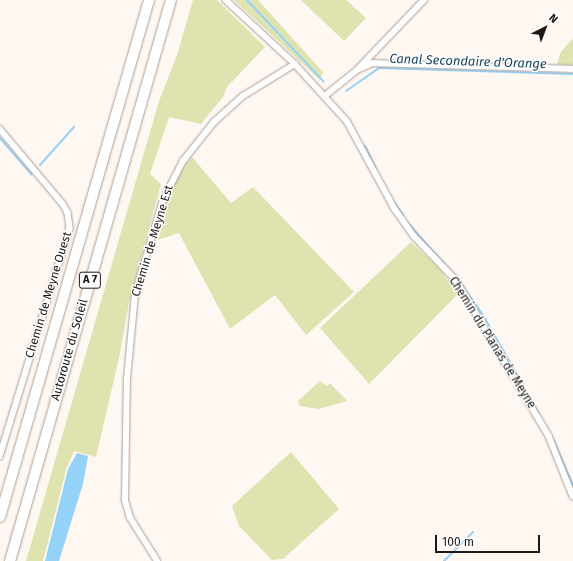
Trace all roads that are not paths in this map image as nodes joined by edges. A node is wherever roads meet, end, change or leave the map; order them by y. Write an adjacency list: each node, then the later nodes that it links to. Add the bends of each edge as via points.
1 (149, 0): 12 (highway, Autoroute du Soleil / A 7)
2 (171, 0): 13 (highway, Autoroute du Soleil / A 7)
3 (226, 0): 5 (street, Chemin du Planas de Meyne)
4 (424, 0): 7 (street)
5 (295, 64): 8 (street, Chemin du Planas de Meyne); 14 (street, Chemin de Meyne Est, via 243,96 214,122 183,161 163,200 135,294 127,379 125,500 130,518)
6 (573, 69): 7 (street, via 373,63)
7 (357, 70): 8 (street)
8 (325, 96): 11 (street, Chemin du Planas de Meyne, via 347,121 406,226 456,280 548,436)
9 (0, 129): 10 (street, Chemin de Meyne Ouest, via 63,204 68,213 70,228)
10 (0, 457)
11 (573, 496)
12 (0, 517)
13 (10, 561)
14 (157, 561)

